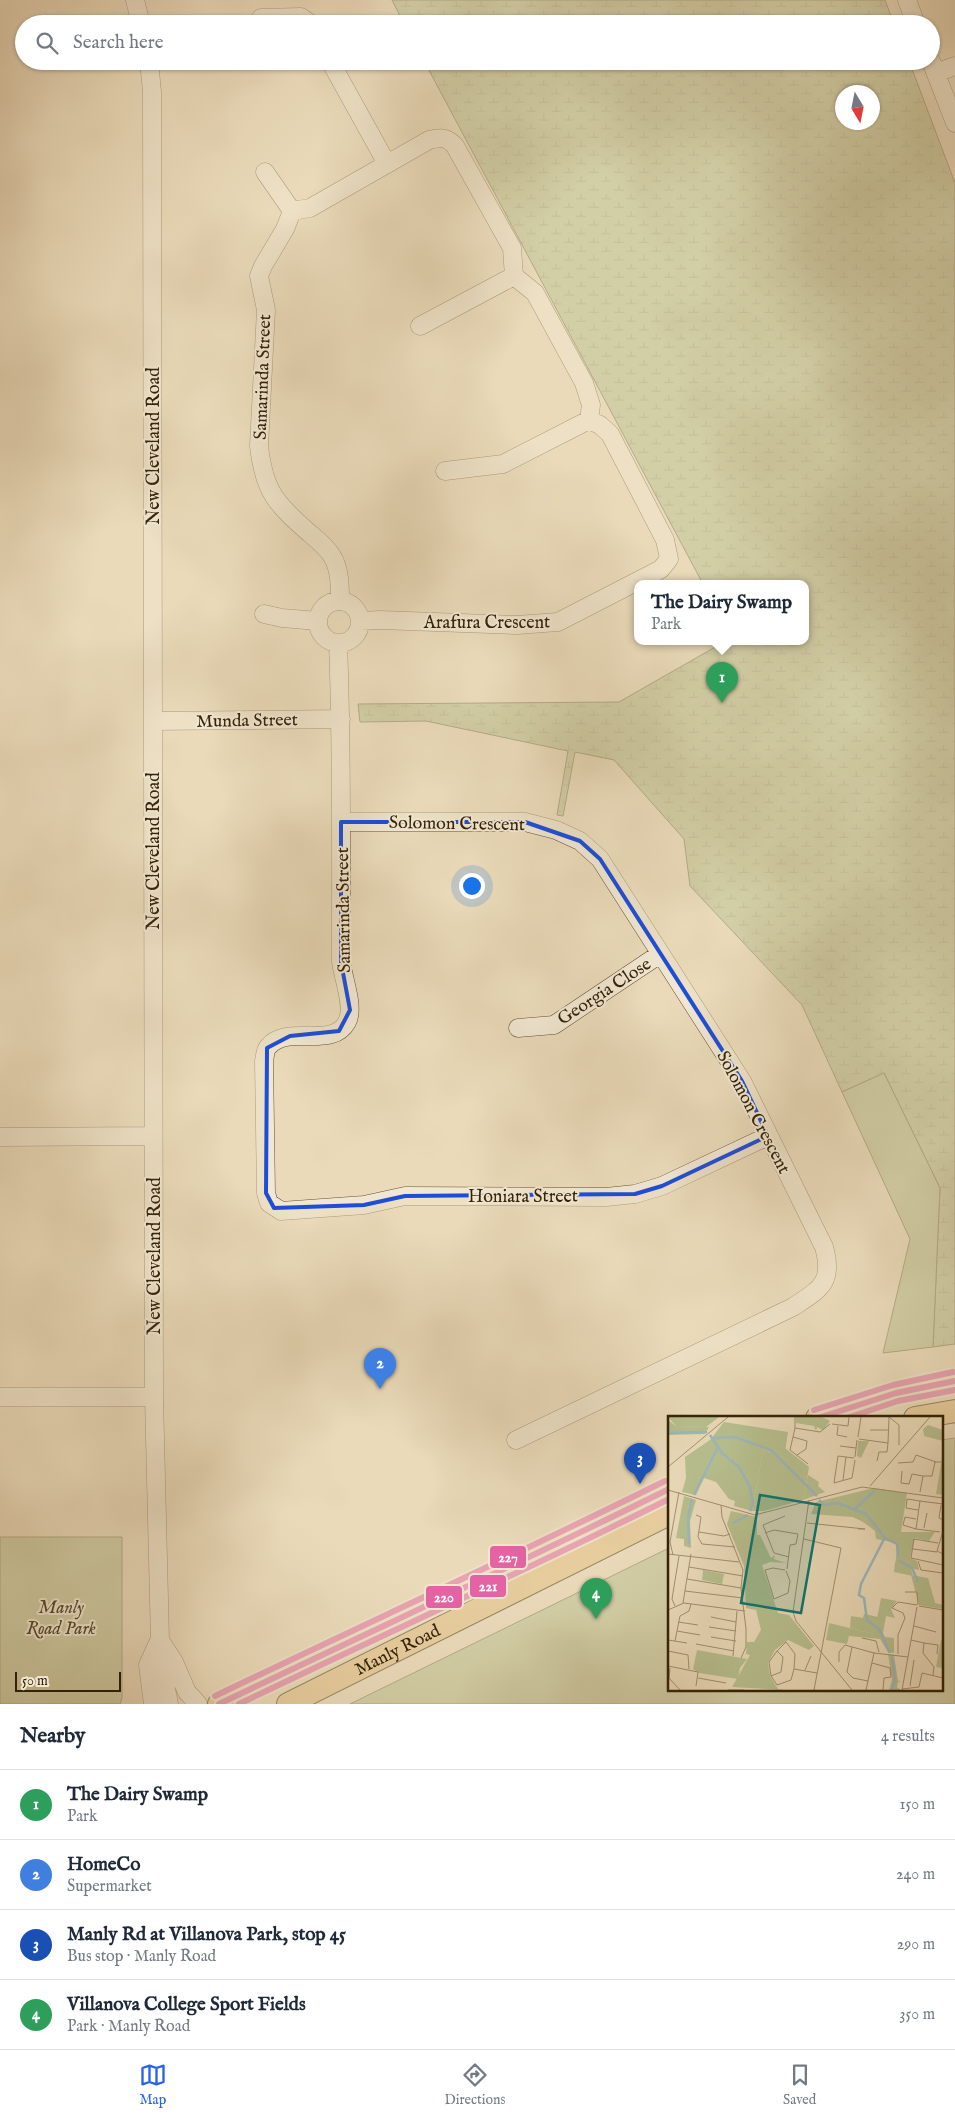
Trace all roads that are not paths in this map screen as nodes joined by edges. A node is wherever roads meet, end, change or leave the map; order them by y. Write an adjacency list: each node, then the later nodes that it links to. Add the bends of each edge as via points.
1 (135, 0): 3 (street)
2 (907, 0): 4 (street)
3 (139, 15)
4 (913, 15)
5 (955, 66): 6 (street)
6 (940, 67)
7 (149, 70): 26 (street, New Cleveland Road, via 152,92)
8 (335, 70): 11 (street)
9 (935, 70): 10 (street)
10 (955, 123)
11 (387, 164): 13 (street, via 310,208); 14 (street, via 429,140 449,139 512,248)
12 (265, 172): 13 (street)
13 (292, 210): 20 (street, Samarinda Street, via 285,230 262,266 260,276 266,310 259,446 261,463 276,502 332,555 338,568)
14 (514, 276): 15 (street); 16 (street, via 535,293 584,383 591,405)
15 (420, 326)
16 (589, 420): 17 (street, via 503,464); 18 (street, Arafura Crescent, via 610,434 665,540 669,559 661,569)
17 (445, 471)
18 (640, 580)
19 (634, 583): 23 (street, Arafura Crescent, via 558,622 517,625)
20 (340, 601): 22 (street, via 327,604); 23 (street, via 352,605)
21 (264, 614): 22 (street)
22 (318, 621): 24 (street, via 321,634)
23 (361, 621): 24 (street, via 357,635)
24 (338, 644): 25 (street, Samarinda Street)
25 (341, 719): 26 (street, Munda Street); 27 (street, Samarinda Street)
26 (153, 721): 30 (street, New Cleveland Road)
27 (341, 822): 28 (street, Solomon Crescent, via 525,822 556,830 580,841 600,859); 33 (street, Samarinda Street, via 341,962 349,1016 339,1031 322,1036 290,1036 276,1040 266,1048 266,1193)
28 (660, 954): 29 (street, Georgia Close, via 554,1025); 31 (street, Solomon Crescent, via 742,1081)
29 (518, 1028)
30 (153, 1136): 32 (street); 35 (street, New Cleveland Road)
31 (768, 1136): 33 (street, Honiara Street, via 662,1186 635,1194 606,1197 405,1196 364,1205 281,1211); 40 (street, Solomon Crescent, via 824,1248 829,1265 825,1281 817,1291 793,1307)
32 (0, 1137)
33 (269, 1203)
34 (955, 1382): 38 (main road, via 896,1393)
35 (154, 1396): 36 (street); 43 (street, New Cleveland Road)
36 (0, 1397)
37 (955, 1411): 39 (main road)
38 (823, 1416)
39 (926, 1416)
40 (516, 1440)
41 (668, 1490): 47 (main road, Manly Road)
42 (668, 1514): 48 (main road, Manly Road)
43 (160, 1640): 44 (street, New Cleveland Road, via 148,1665); 45 (street, New Cleveland Road); 46 (street, via 174,1662 186,1692)
44 (153, 1704)
45 (169, 1704)
46 (198, 1704)
47 (219, 1704)
48 (288, 1704)

